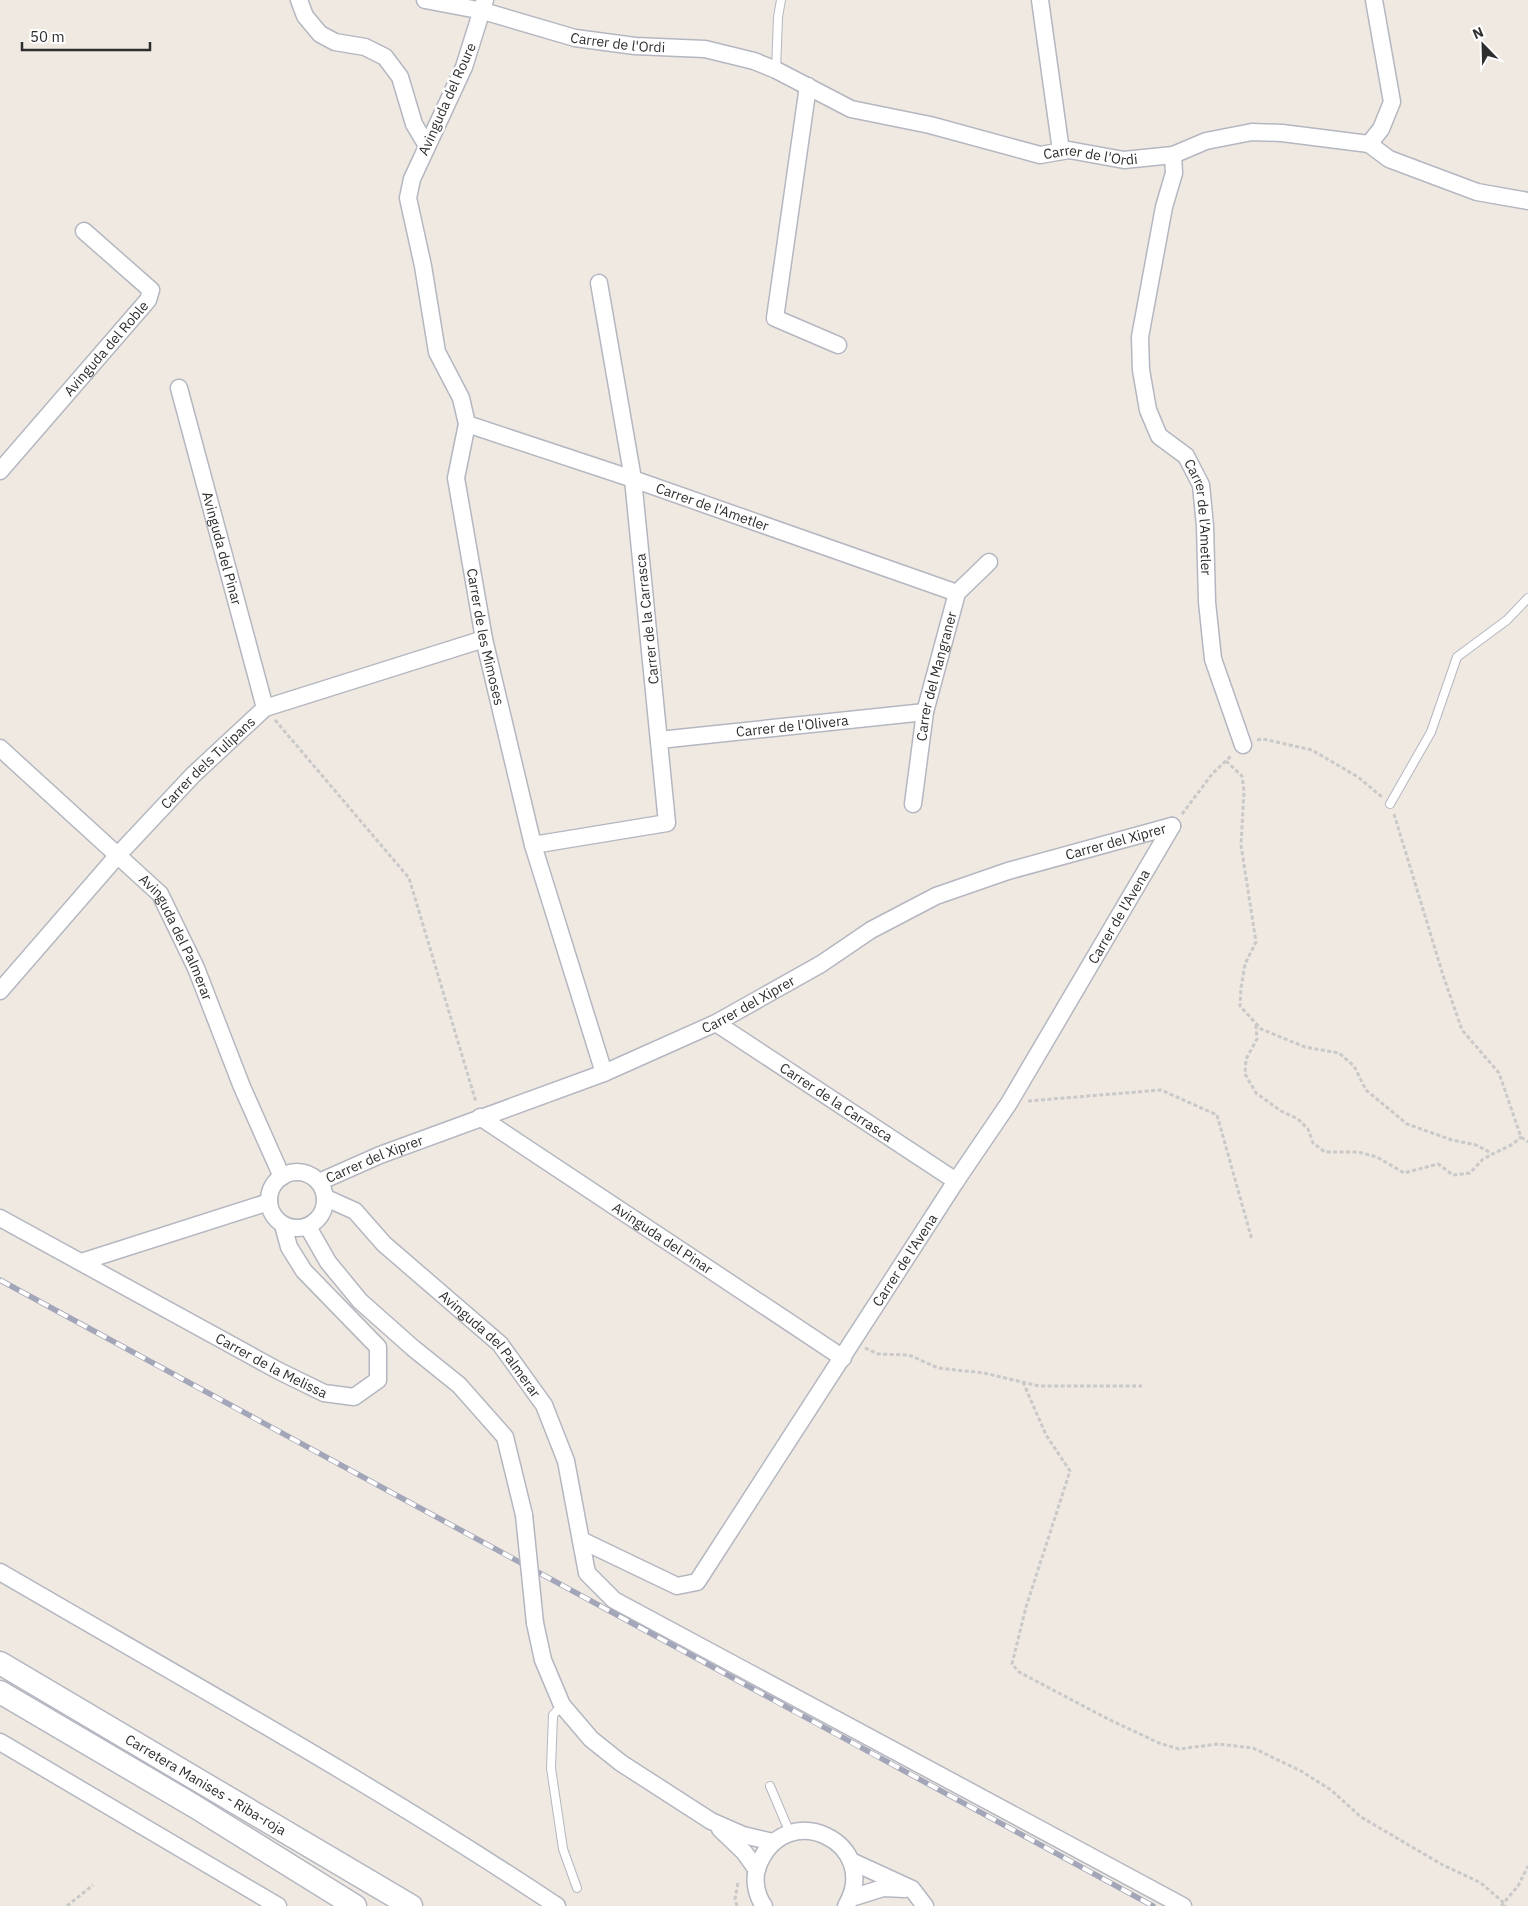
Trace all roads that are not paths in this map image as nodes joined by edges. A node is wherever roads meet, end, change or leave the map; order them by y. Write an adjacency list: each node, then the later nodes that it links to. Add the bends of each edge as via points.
1 (299, 0): 10 (street, via 305,16 320,34 335,42 365,47 385,57 400,77 414,124)
2 (425, 0): 6 (street, Carrer de l'Ordi)
3 (781, 0): 7 (lane)
4 (1040, 0): 11 (street)
5 (1374, 0): 9 (street, via 1392,102 1381,129)
6 (484, 5): 7 (street, Carrer de l'Ordi, via 575,38 635,46 705,49); 10 (street, Avinguda del Roure, via 464,67)
7 (776, 70): 8 (street, Carrer de l'Ordi)
8 (808, 86): 11 (street, Carrer de l'Ordi, via 852,109 930,125 1040,155); 17 (street, via 775,318)
9 (1369, 144): 12 (street, Carrer de l'Ordi, via 1252,132 1206,141); 14 (street, via 1388,159 1477,192)
10 (427, 146): 13 (street, Avinguda del Roure, via 412,179)
11 (1061, 151): 12 (street, Carrer de l'Ordi, via 1124,160)
12 (1173, 155): 29 (street, Carrer de l'Ametler, via 1174,174 1164,207 1140,337 1142,370 1148,410 1159,436 1186,456 1201,485 1213,658)
13 (408, 198): 19 (street, Carrer de les Mimoses, via 437,352 461,398)
14 (1528, 201)
15 (84, 231): 20 (street, Avinguda del Roble, via 150,290 148,300)
16 (599, 283): 21 (street, Carrer de la Carrasca)
17 (838, 345)
18 (179, 388): 26 (street, Avinguda del Pinar)
19 (467, 424): 21 (street, Carrer de l'Ametler); 25 (street, Carrer de les Mimoses, via 456,478)
20 (0, 471)
21 (633, 479): 23 (street, Carrer de l'Ametler); 28 (street, Carrer de la Carrasca)
22 (989, 562): 23 (street, Carrer del Mangraner)
23 (957, 593): 27 (street, Carrer del Mangraner)
24 (1528, 598): 32 (lane, via 1507,620 1457,657 1431,732)
25 (484, 639): 26 (street, Carrer dels Tulipans); 34 (street, Carrer de les Mimoses)
26 (265, 708): 35 (street, Carrer dels Tulipans, via 193,775)
27 (925, 712): 28 (street, Carrer de l'Olivera); 31 (street, Carrer del Mangraner)
28 (659, 740): 34 (street, Carrer de la Carrasca, via 667,823)
29 (1243, 744)
30 (0, 748): 35 (street, Avinguda del Palmerar)
31 (913, 804)
32 (1390, 804)
33 (1172, 826): 37 (street, Carrer del Xiprer, via 1008,871 936,896 871,930 821,964); 41 (street, Carrer de l'Avena, via 1009,1104)
34 (533, 845): 38 (street, Carrer de les Mimoses)
35 (118, 855): 36 (street, Carrer dels Tulipans); 40 (street, Avinguda del Palmerar, via 160,894 196,968 242,1087)
36 (0, 991)
37 (716, 1023): 38 (street, Carrer del Xiprer); 41 (street, Carrer de la Carrasca)
38 (604, 1073): 39 (street, Carrer del Xiprer)
39 (480, 1117): 42 (street, Carrer del Xiprer); 49 (street, Avinguda del Pinar)
40 (282, 1177): 42 (street, via 305,1173); 44 (street, via 272,1188)
41 (956, 1181): 49 (street, Carrer de l'Avena)
42 (319, 1182): 43 (street)
43 (326, 1198): 47 (street, via 322,1215); 50 (street, Avinguda del Palmerar, via 355,1211 384,1244 500,1344 544,1405 566,1461)
44 (269, 1202): 46 (street, via 276,1220); 48 (street)
45 (0, 1218): 48 (street, Carrer de la Melissa)
46 (283, 1225): 47 (street, via 300,1229); 48 (street, Carrer de la Melissa, via 289,1247 304,1271 378,1347 378,1380 354,1397 324,1393 279,1371)
47 (308, 1227): 54 (street, bridge, via 328,1262 360,1301 459,1385 505,1437 524,1515 535,1623 543,1660)
48 (81, 1262)
49 (843, 1358): 50 (street, Carrer de l'Avena, via 697,1582 678,1586)
50 (582, 1540): 71 (street, Avinguda del Palmerar, via 587,1573 614,1600)
51 (0, 1572): 69 (street, via 389,1798)
52 (0, 1663): 68 (main road, Carretera Manises - Riba-roja)
53 (0, 1692): 67 (main road, Carretera Manises - Riba-roja, via 194,1806)
54 (562, 1705): 57 (street, via 591,1739 621,1763); 62 (lane, via 553,1715 551,1768 564,1849)
55 (0, 1742): 66 (street)
56 (770, 1786): 58 (lane)
57 (711, 1821): 59 (street, via 743,1835); 61 (street, via 744,1852)
58 (790, 1833): 59 (street); 60 (street, via 804,1830 819,1832 838,1843)
59 (773, 1842): 61 (street, via 763,1854)
60 (851, 1861): 63 (street); 64 (street, via 854,1886)
61 (757, 1870): 65 (street)
62 (577, 1888)
63 (912, 1889): 64 (street, via 884,1888); 70 (street)
64 (849, 1902)
65 (760, 1905)
66 (278, 1906)
67 (355, 1906)
68 (411, 1906)
69 (557, 1906)
70 (925, 1906)
71 (1183, 1906)

